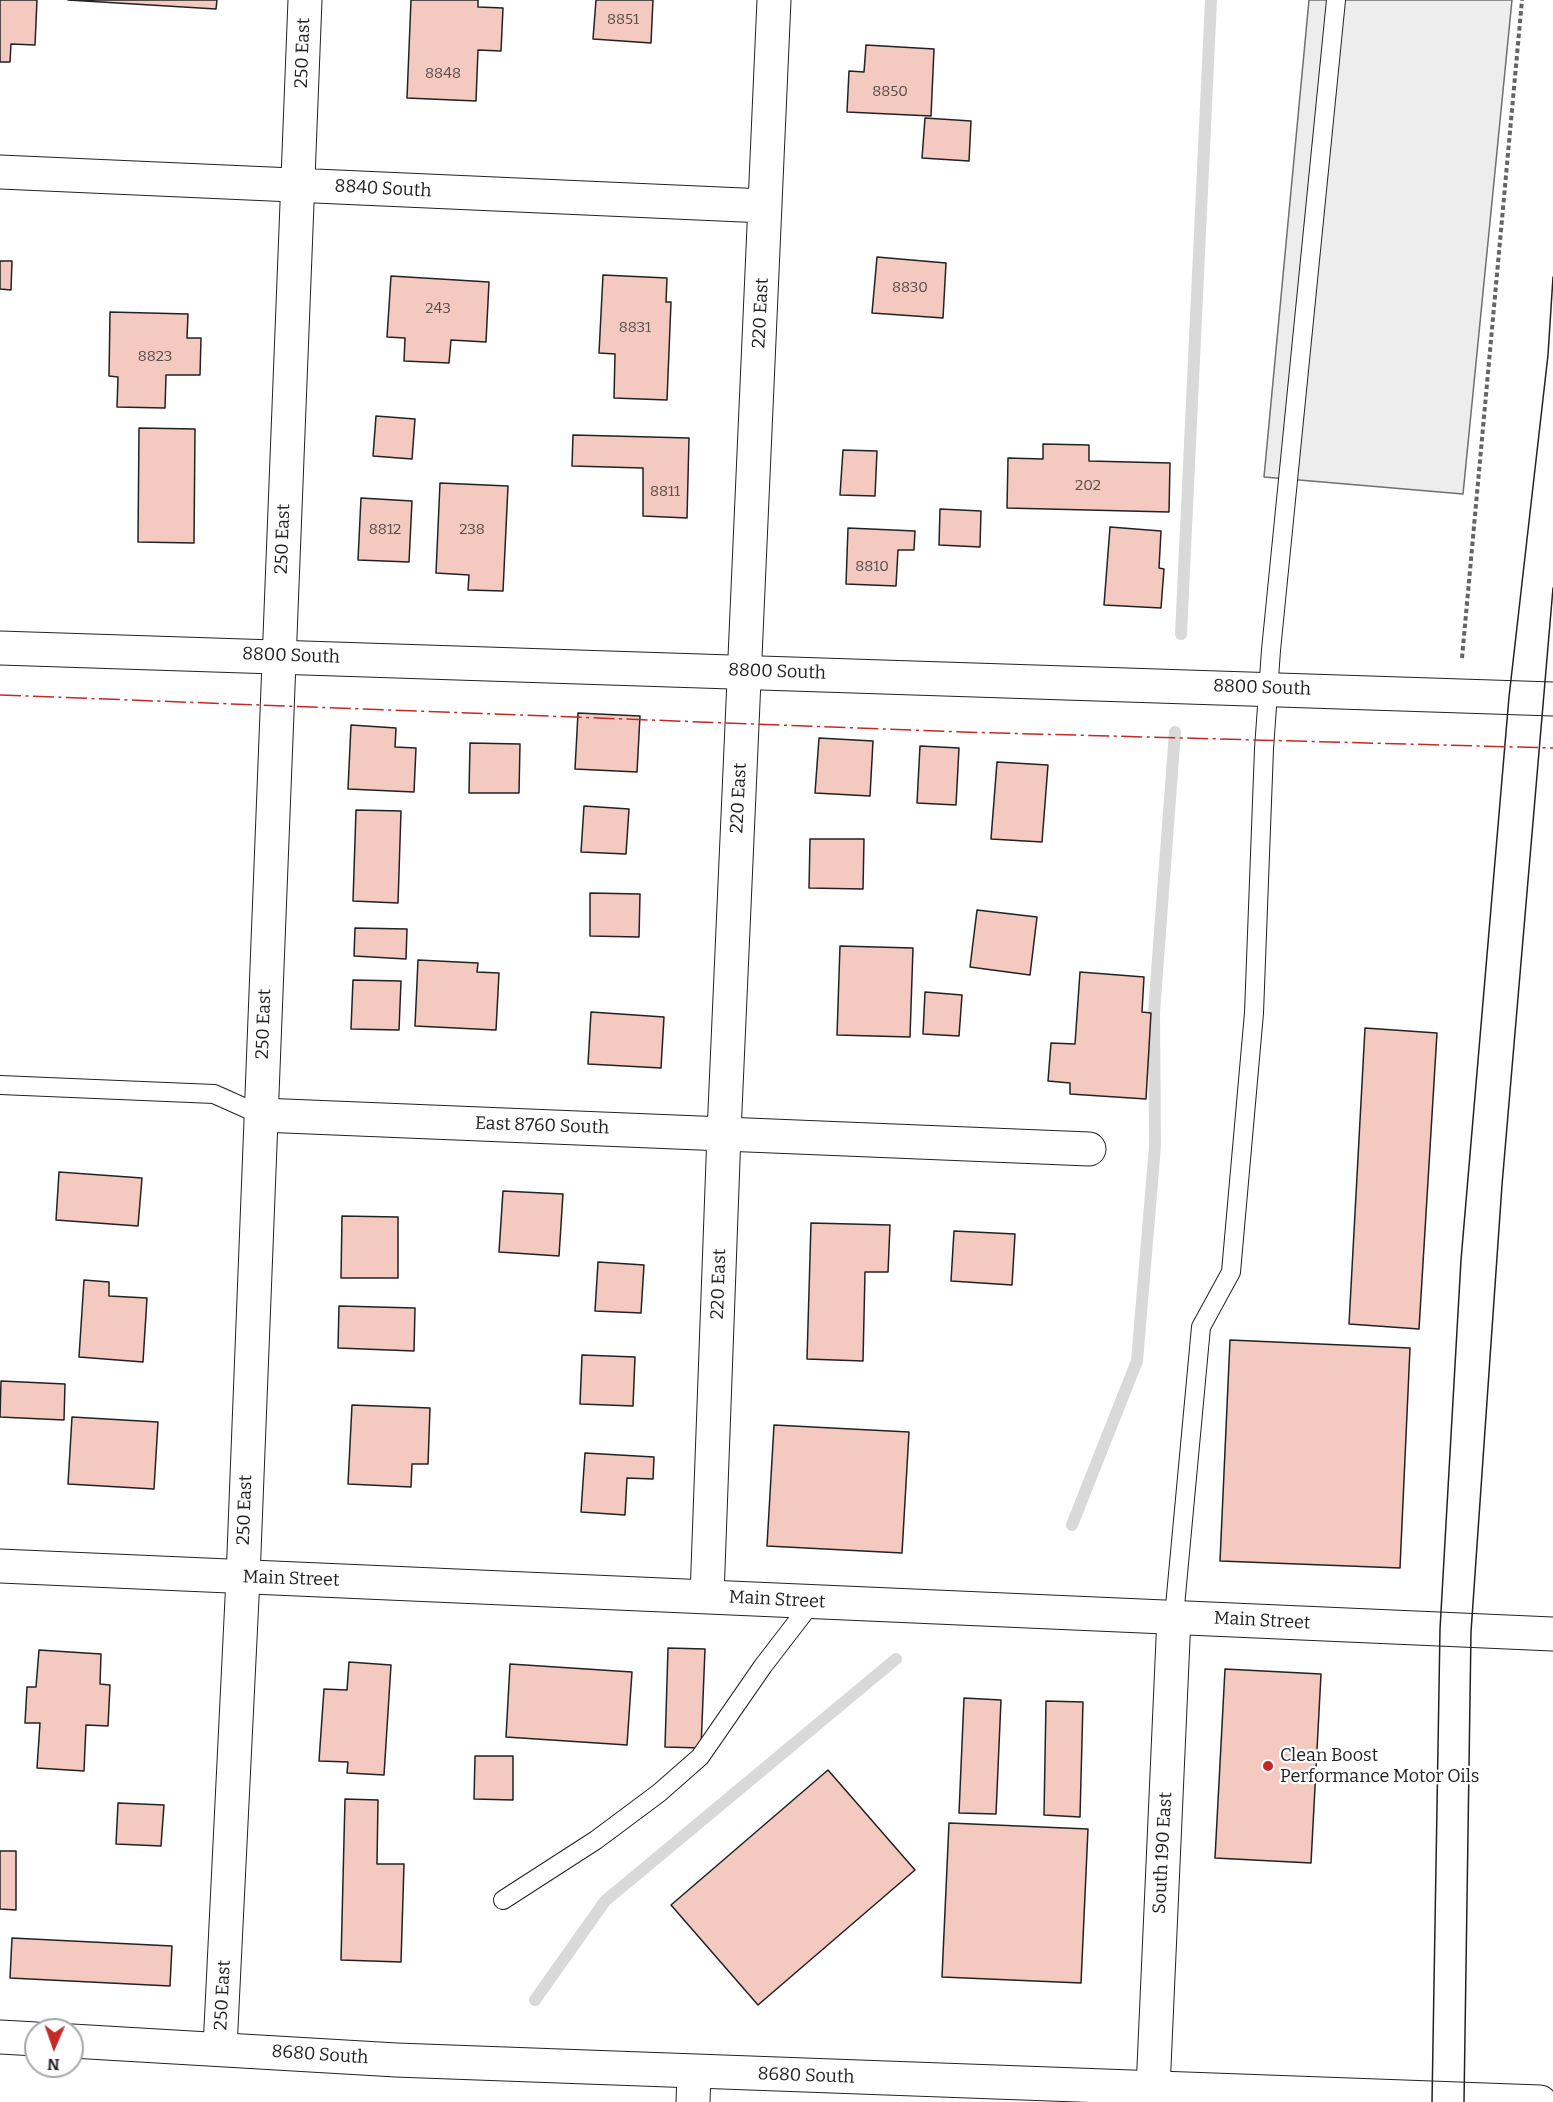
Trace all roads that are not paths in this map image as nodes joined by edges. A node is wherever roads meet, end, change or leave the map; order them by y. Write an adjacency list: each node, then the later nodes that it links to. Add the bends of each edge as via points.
1 (304, 0): 5 (street, 250 East)
2 (774, 0): 6 (street, 220 East)
3 (1336, 0): 10 (lane)
4 (0, 172): 5 (street, 8840 South)
5 (298, 185): 6 (street, 8840 South); 8 (street, 250 East)
6 (765, 206): 9 (street, 220 East)
7 (0, 648): 8 (street, 8800 South)
8 (278, 656): 9 (street, 8800 South); 13 (street, 250 East)
9 (745, 670): 10 (street, 8800 South); 14 (street, 220 East)
10 (1269, 689): 11 (street, 8800 South); 20 (lane, via 1254,1013 1231,1272 1201,1327)
11 (1553, 699)
12 (0, 1085): 13 (lane, East 8760 South, via 214,1094)
13 (261, 1114): 14 (street, East 8760 South); 17 (street, 250 East)
14 (724, 1133): 15 (street, East 8760 South); 18 (street, 220 East)
15 (1089, 1149)
16 (0, 1566): 17 (street, Main Street)
17 (243, 1578): 18 (street, Main Street); 26 (street, 250 East)
18 (708, 1596): 19 (street, Main Street)
19 (813, 1601): 20 (street, Main Street); 22 (lane, via 700,1757 596,1840)
20 (1174, 1617): 21 (street, Main Street); 29 (street, South 190 East)
21 (1553, 1634)
22 (503, 1900)
23 (0, 2037): 24 (street)
24 (24, 2038)
25 (84, 2042): 26 (street, 8680 South)
26 (220, 2048): 27 (street, 8680 South)
27 (693, 2087): 28 (street, 8680 South)
28 (1038, 2093): 29 (street, 8680 South)
29 (1161, 2093): 30 (street, 8680 South)
30 (1346, 2099): 31 (street, 8680 South)
31 (1540, 2102)

